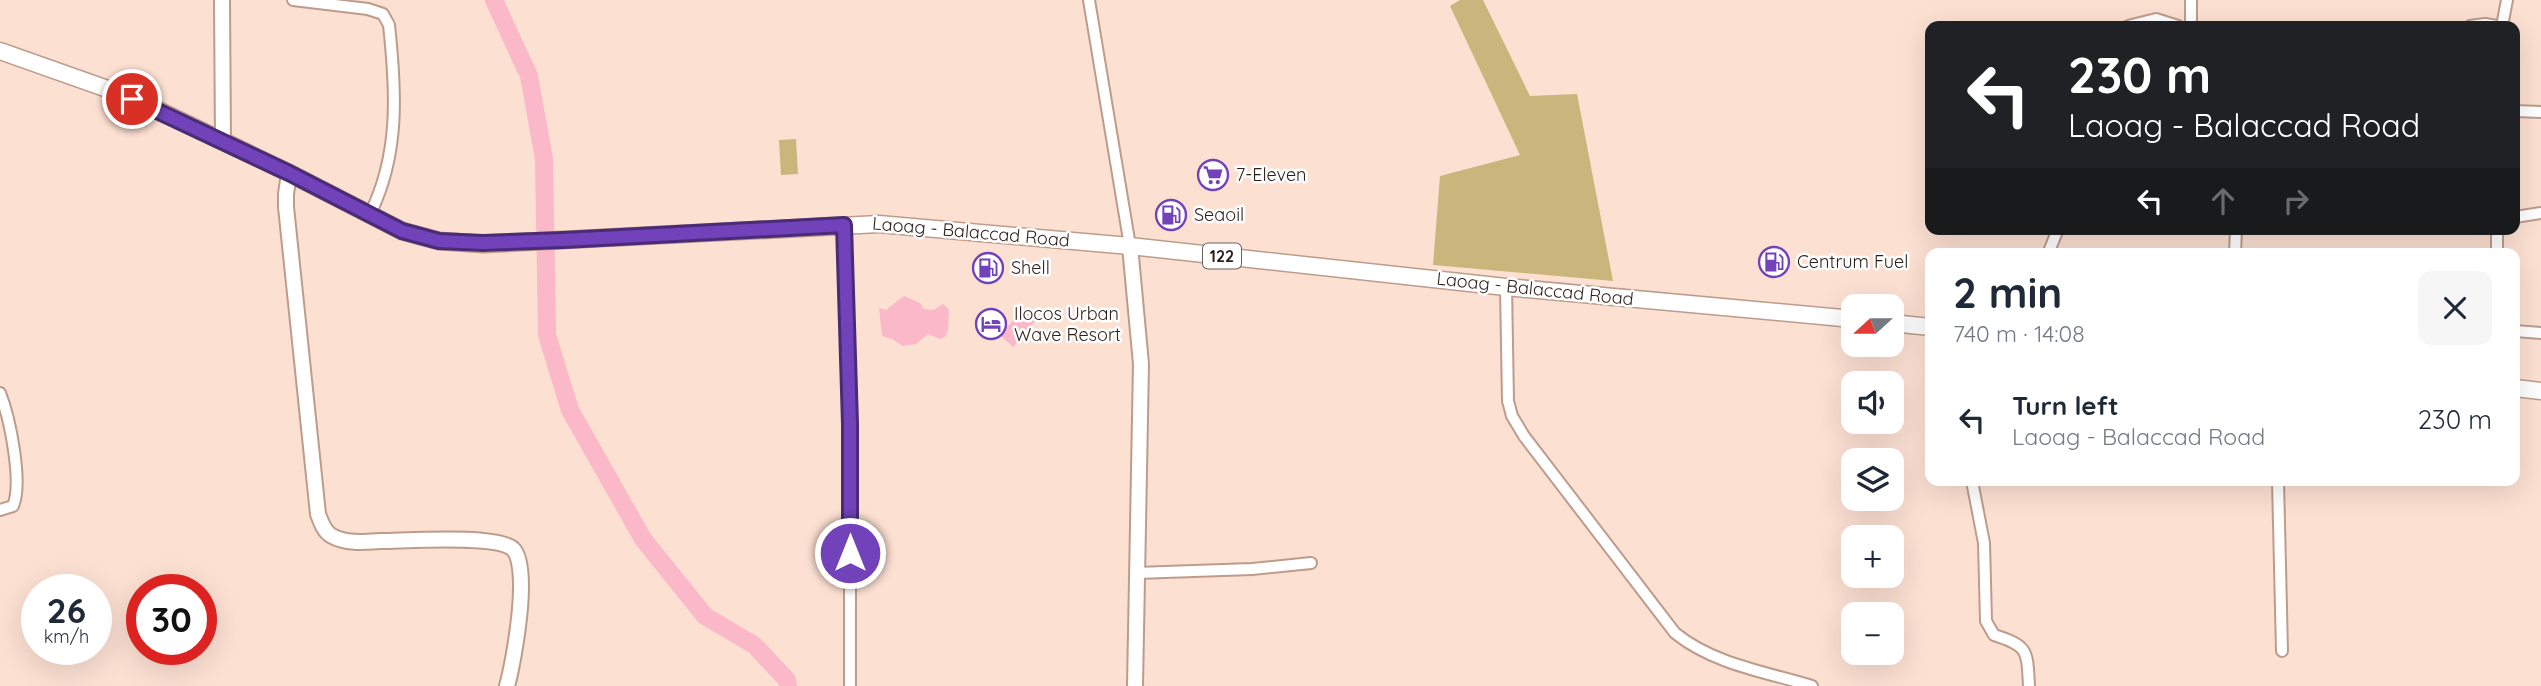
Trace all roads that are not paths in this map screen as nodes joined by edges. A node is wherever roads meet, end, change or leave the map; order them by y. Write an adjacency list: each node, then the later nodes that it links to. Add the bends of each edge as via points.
1 (222, 0): 11 (street)
2 (293, 0): 14 (street, via 369,9 383,14 389,24 395,129 382,190)
3 (1089, 0): 17 (street)
4 (2191, 0): 6 (street)
5 (2507, 0): 7 (street)
6 (2191, 21)
7 (2501, 21)
8 (0, 51): 11 (main road, Laoag - Balaccad Road / 122, via 132,99)
9 (2520, 111): 10 (street)
10 (2541, 112)
11 (223, 141): 12 (main road, Laoag - Balaccad Road / 122)
12 (289, 173): 14 (main road, Laoag - Balaccad Road / 122); 33 (street, via 288,219 323,528 331,536 357,542 476,540 505,544 514,550 521,569 521,592)
13 (2541, 213): 15 (street)
14 (370, 214): 16 (main road, Laoag - Balaccad Road / 122, via 422,238 483,243)
15 (2520, 216)
16 (844, 225): 17 (main road, Laoag - Balaccad Road / 122, via 913,226); 34 (street)
17 (1130, 246): 18 (main road, Laoag - Balaccad Road / 122); 31 (street, via 1141,364)
18 (1506, 287): 19 (main road, Laoag - Balaccad Road / 122); 36 (street, via 1512,416 1675,633 1709,655)
19 (1841, 318)
20 (1904, 324): 21 (main road)
21 (1925, 326)
22 (2520, 331): 23 (street)
23 (2541, 333)
24 (2520, 389): 25 (main road)
25 (2541, 391)
26 (0, 393): 29 (street, via 19,481 13,506)
27 (1973, 486): 37 (street, via 1984,543 1986,621 1994,635 2021,645)
28 (2278, 486): 32 (street)
29 (0, 510)
30 (1311, 563): 31 (street)
31 (1136, 573): 35 (street)
32 (2282, 651)
33 (507, 686)
34 (850, 686)
35 (1135, 686)
36 (1812, 686)
37 (2029, 686)

